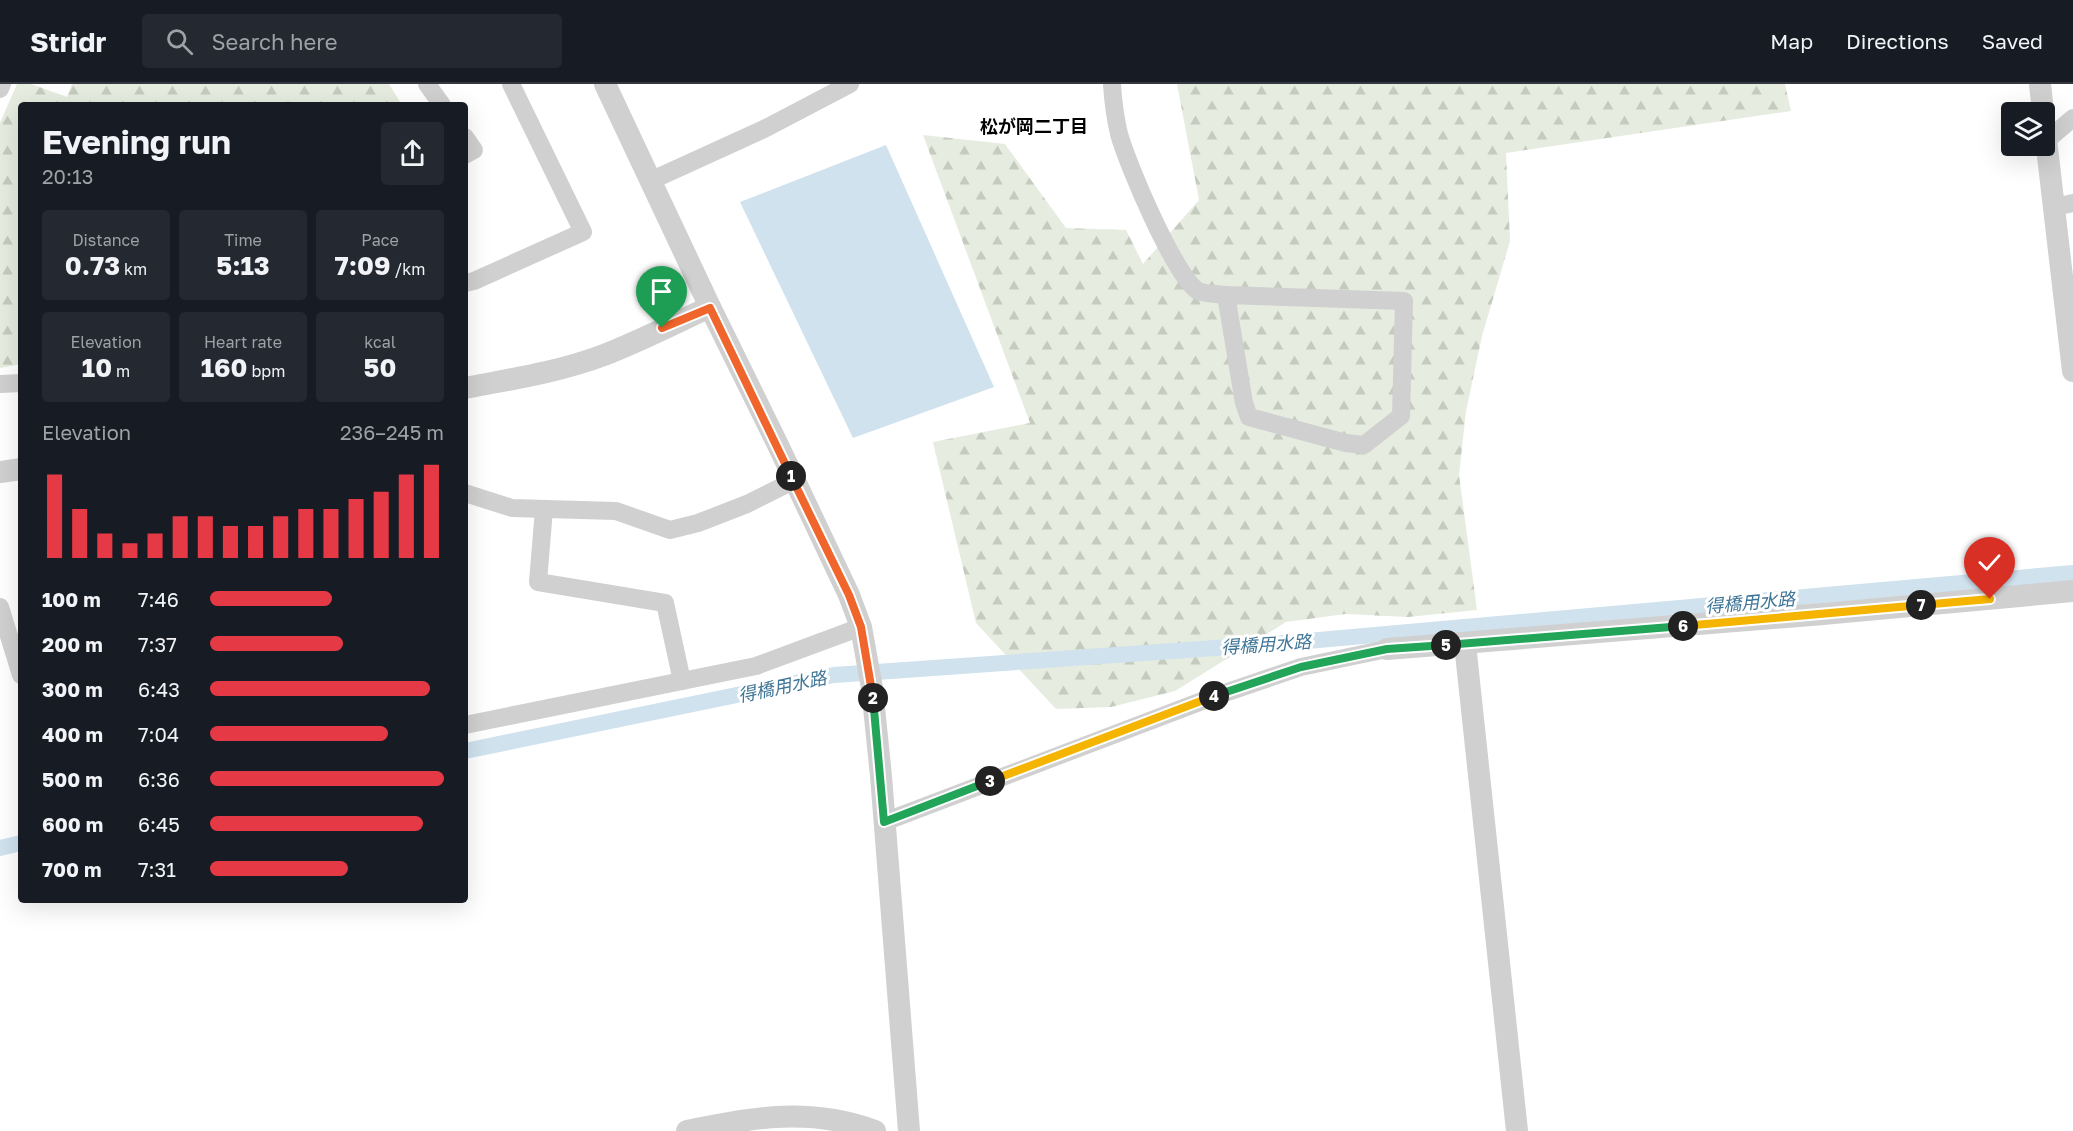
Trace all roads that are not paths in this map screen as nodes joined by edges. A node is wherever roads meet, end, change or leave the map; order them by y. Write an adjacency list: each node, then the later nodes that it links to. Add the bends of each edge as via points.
1 (2, 84): 8 (street)
2 (428, 84): 9 (street)
3 (511, 84): 18 (street, via 583,232)
4 (605, 84): 16 (street)
5 (850, 84): 16 (street)
6 (1112, 84): 19 (street, via 1120,137 1181,272 1199,291)
7 (2040, 84): 10 (street)
8 (0, 89)
9 (440, 102)
10 (2042, 102)
11 (2073, 118): 12 (street)
12 (2055, 127)
13 (468, 141): 14 (street, via 474,150)
14 (468, 153)
15 (2052, 156): 17 (street)
16 (650, 181): 20 (street)
17 (2064, 205): 21 (street)
18 (468, 282)
19 (1226, 295): 19 (street, via 1404,300 1401,416 1364,446 1249,417)
20 (710, 308): 24 (street, via 579,363); 27 (street)
21 (2073, 371)
22 (18, 383): 23 (street)
23 (0, 384)
24 (468, 387)
25 (18, 469): 26 (street)
26 (0, 472)
27 (793, 481): 29 (street, via 747,504 670,530 616,511); 32 (street)
28 (468, 493): 29 (street, via 512,508)
29 (544, 509): 36 (street, via 538,582 665,603)
30 (2073, 591): 33 (street)
31 (0, 607): 35 (street)
32 (861, 627): 36 (street, via 756,666); 38 (street)
33 (1465, 644): 34 (street); 43 (street)
34 (1387, 649): 38 (street, via 1301,667 1210,698)
35 (18, 665)
36 (682, 681): 37 (street)
37 (468, 722)
38 (884, 822): 42 (street)
39 (786, 1123): 40 (street, via 745,1119); 41 (street, via 819,1117)
40 (687, 1131)
41 (875, 1131)
42 (909, 1131)
43 (1517, 1131)

